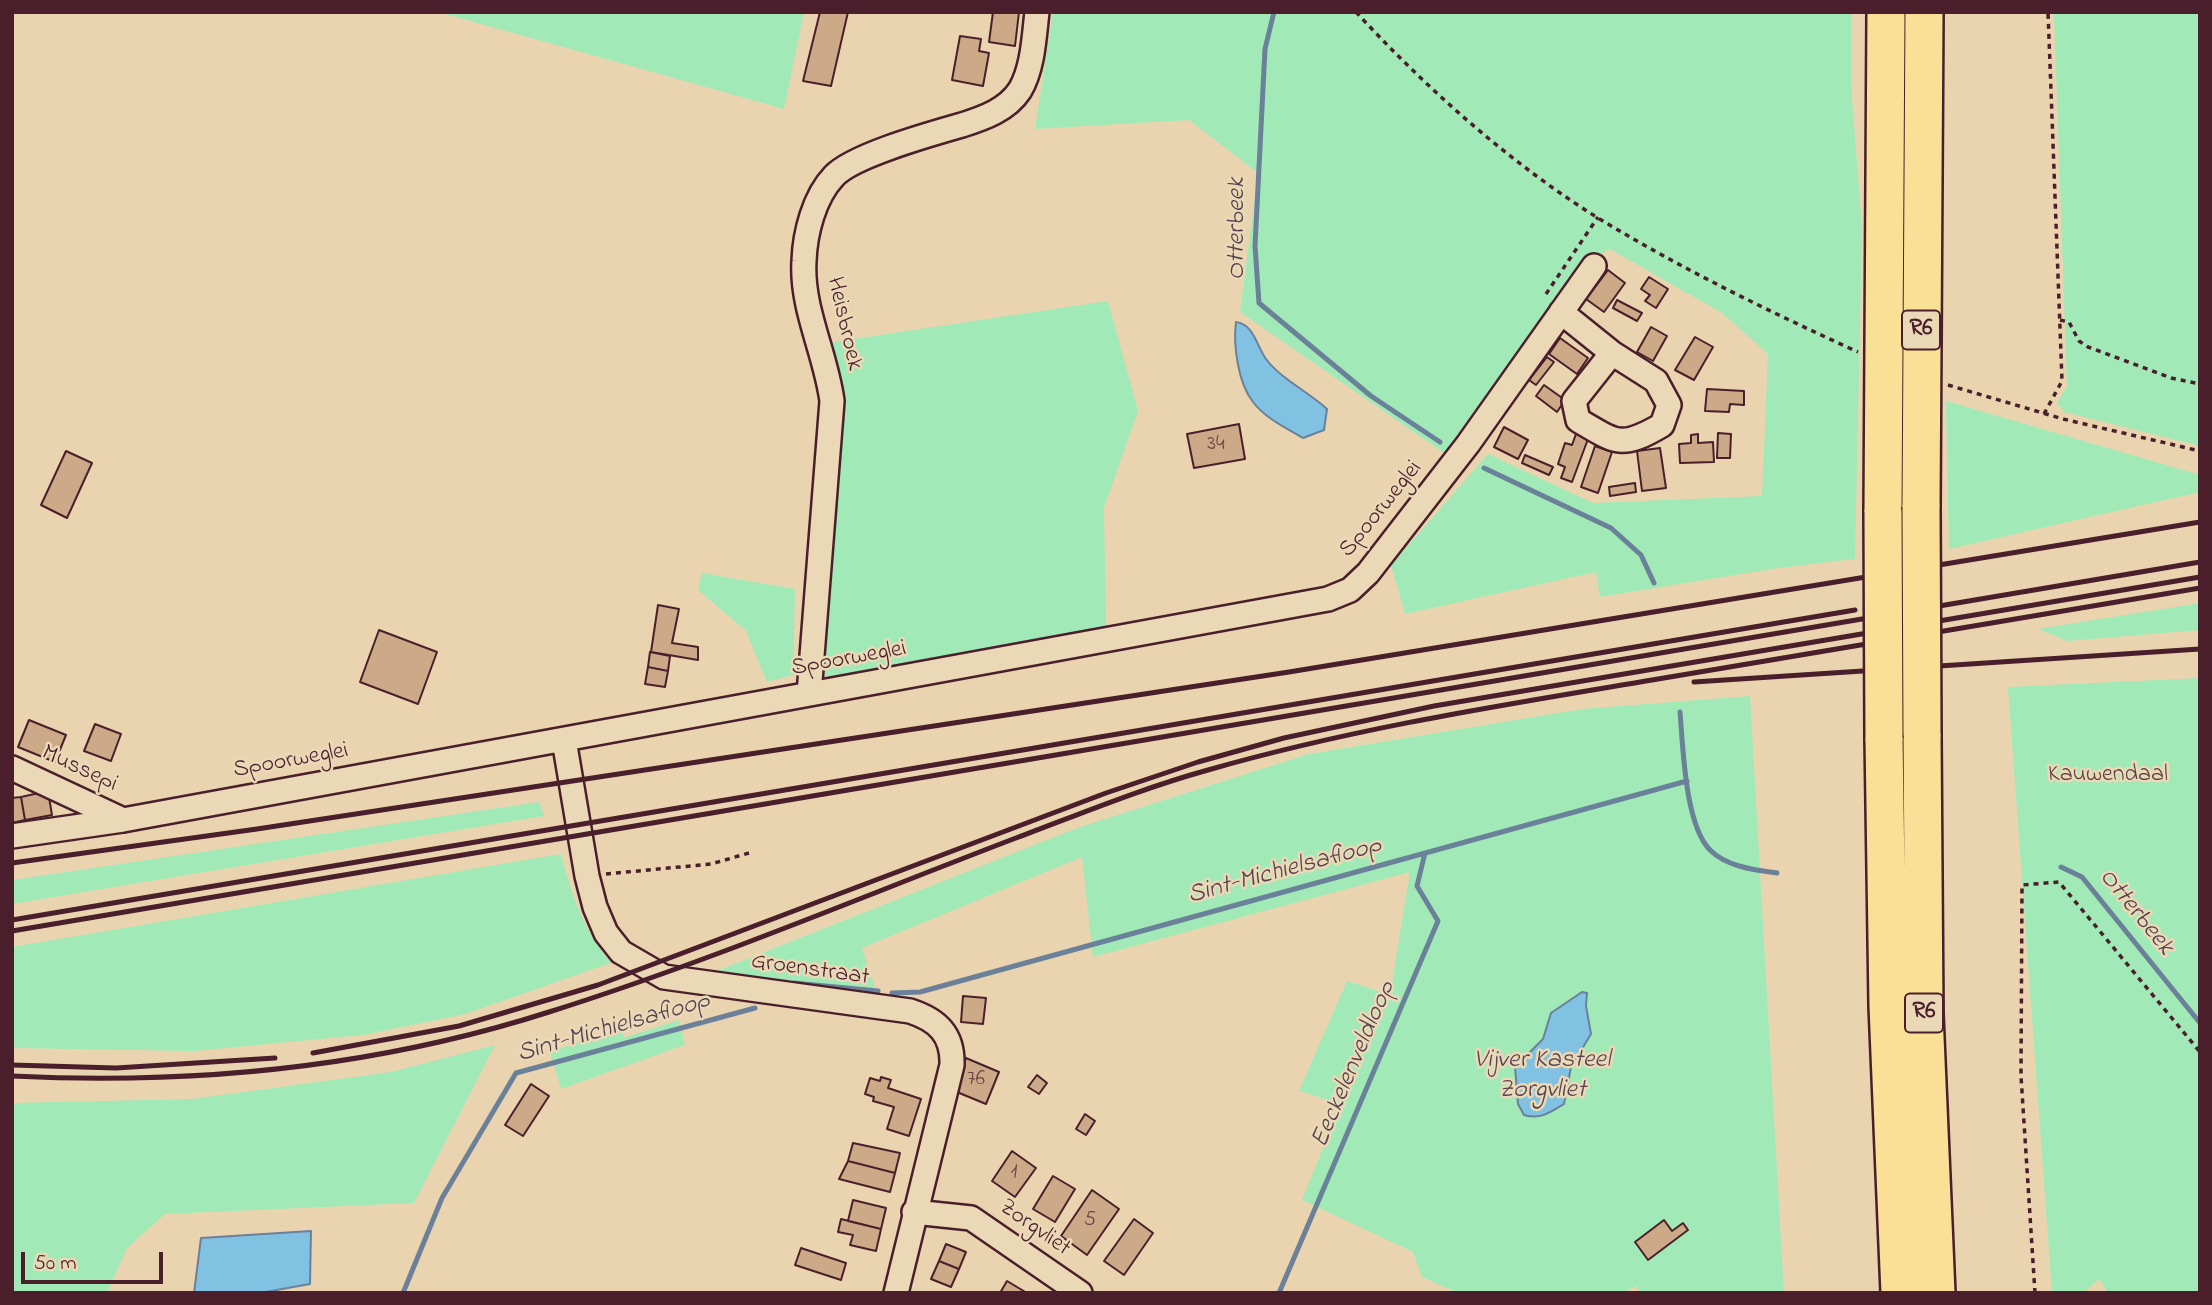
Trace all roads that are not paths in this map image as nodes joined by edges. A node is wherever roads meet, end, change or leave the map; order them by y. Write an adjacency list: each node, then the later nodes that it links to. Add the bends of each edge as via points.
1 (1037, 12): 7 (street, Heisbroek, via 1031,59 1021,88 1007,106 857,161 835,175 821,194 808,229 806,297 832,401)
2 (1886, 12): 15 (highway, R6, bridge, via 1884,738)
3 (1924, 12): 16 (highway, R6, bridge, via 1924,1014)
4 (1594, 266): 5 (street, Spoorweglei)
5 (1561, 312): 6 (street); 7 (street, Spoorweglei, via 1460,455 1368,573 1349,590 1328,599)
6 (1612, 353)
7 (809, 694): 8 (street, Spoorweglei)
8 (564, 740): 10 (street, Spoorweglei); 12 (street, Groenstraat, via 587,876 603,924 621,952 664,977 910,1011 940,1027 952,1048 952,1065)
9 (12, 768): 10 (street, Mussepi)
10 (123, 820): 11 (street, Spoorweglei)
11 (12, 836)
12 (914, 1212): 13 (street, Groenstraat); 14 (street, Zorgvliet, via 971,1218)
13 (896, 1293)
14 (1080, 1293)
15 (1900, 1293)
16 (1936, 1293)

